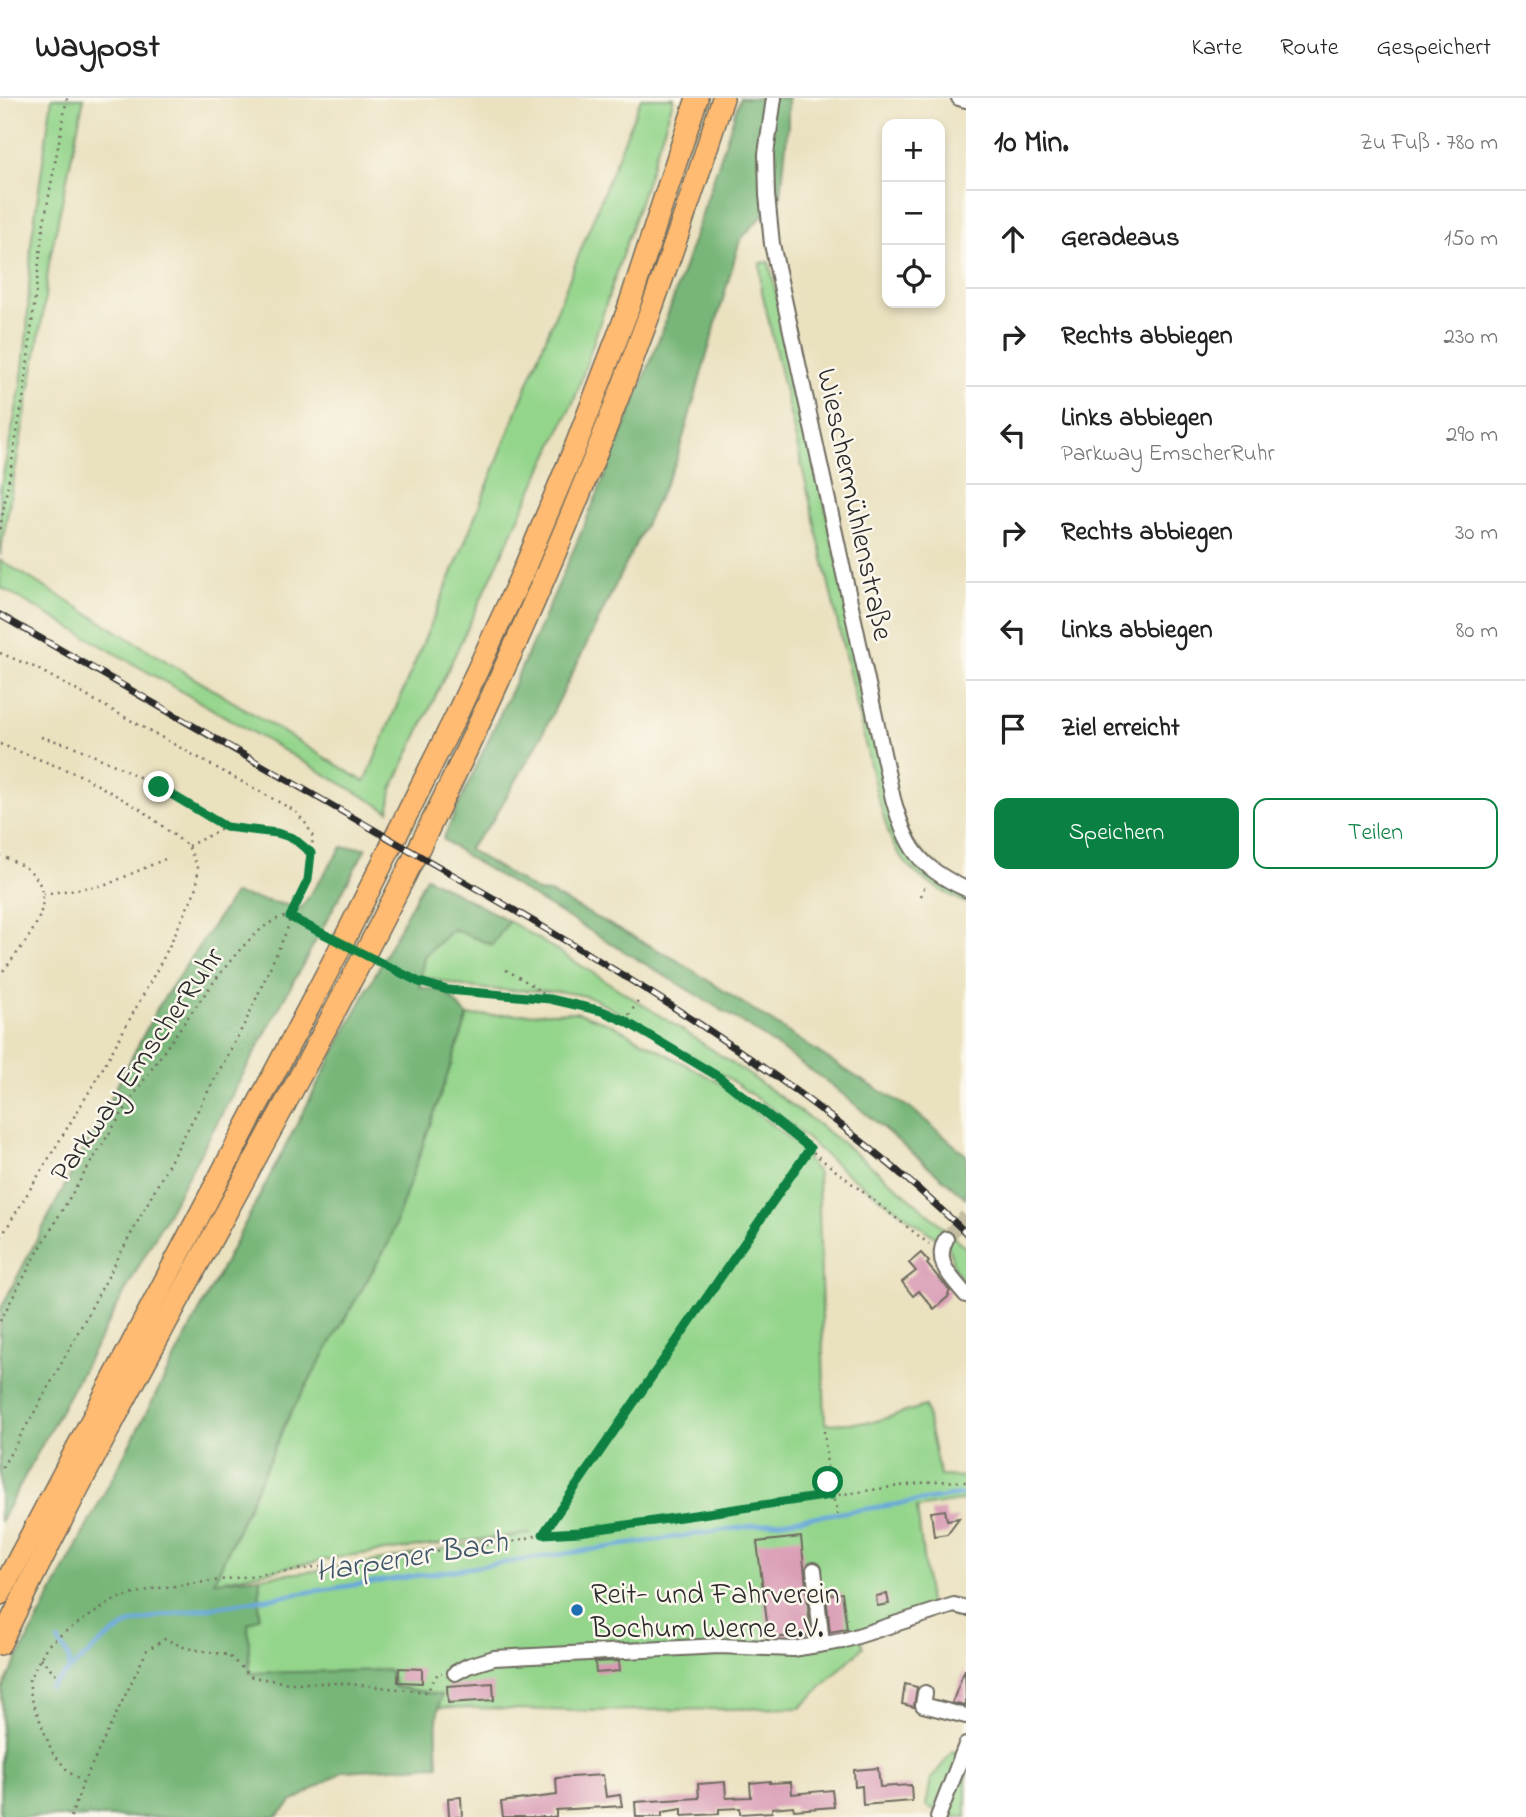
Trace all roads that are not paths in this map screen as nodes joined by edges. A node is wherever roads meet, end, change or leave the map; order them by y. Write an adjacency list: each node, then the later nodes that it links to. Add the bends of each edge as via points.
1 (697, 98): 10 (highway, via 627,312 576,444 458,712 338,951)
2 (723, 98): 12 (highway, via 597,456 479,722 358,966)
3 (774, 98): 6 (street, Wieschermühlenstraße, via 766,154 772,244 893,799 914,852 933,872)
4 (959, 98): 5 (street)
5 (966, 100)
6 (966, 889)
7 (943, 1246): 8 (street, via 942,1263)
8 (966, 1295)
9 (814, 1570): 13 (street)
10 (0, 1594)
11 (966, 1608): 13 (street, via 954,1605)
12 (0, 1644)
13 (822, 1644): 14 (street, via 793,1649 719,1646 494,1658)
14 (455, 1673)
15 (925, 1693): 16 (street, via 923,1705)
16 (966, 1716)
17 (966, 1745): 18 (street)
18 (938, 1817)

